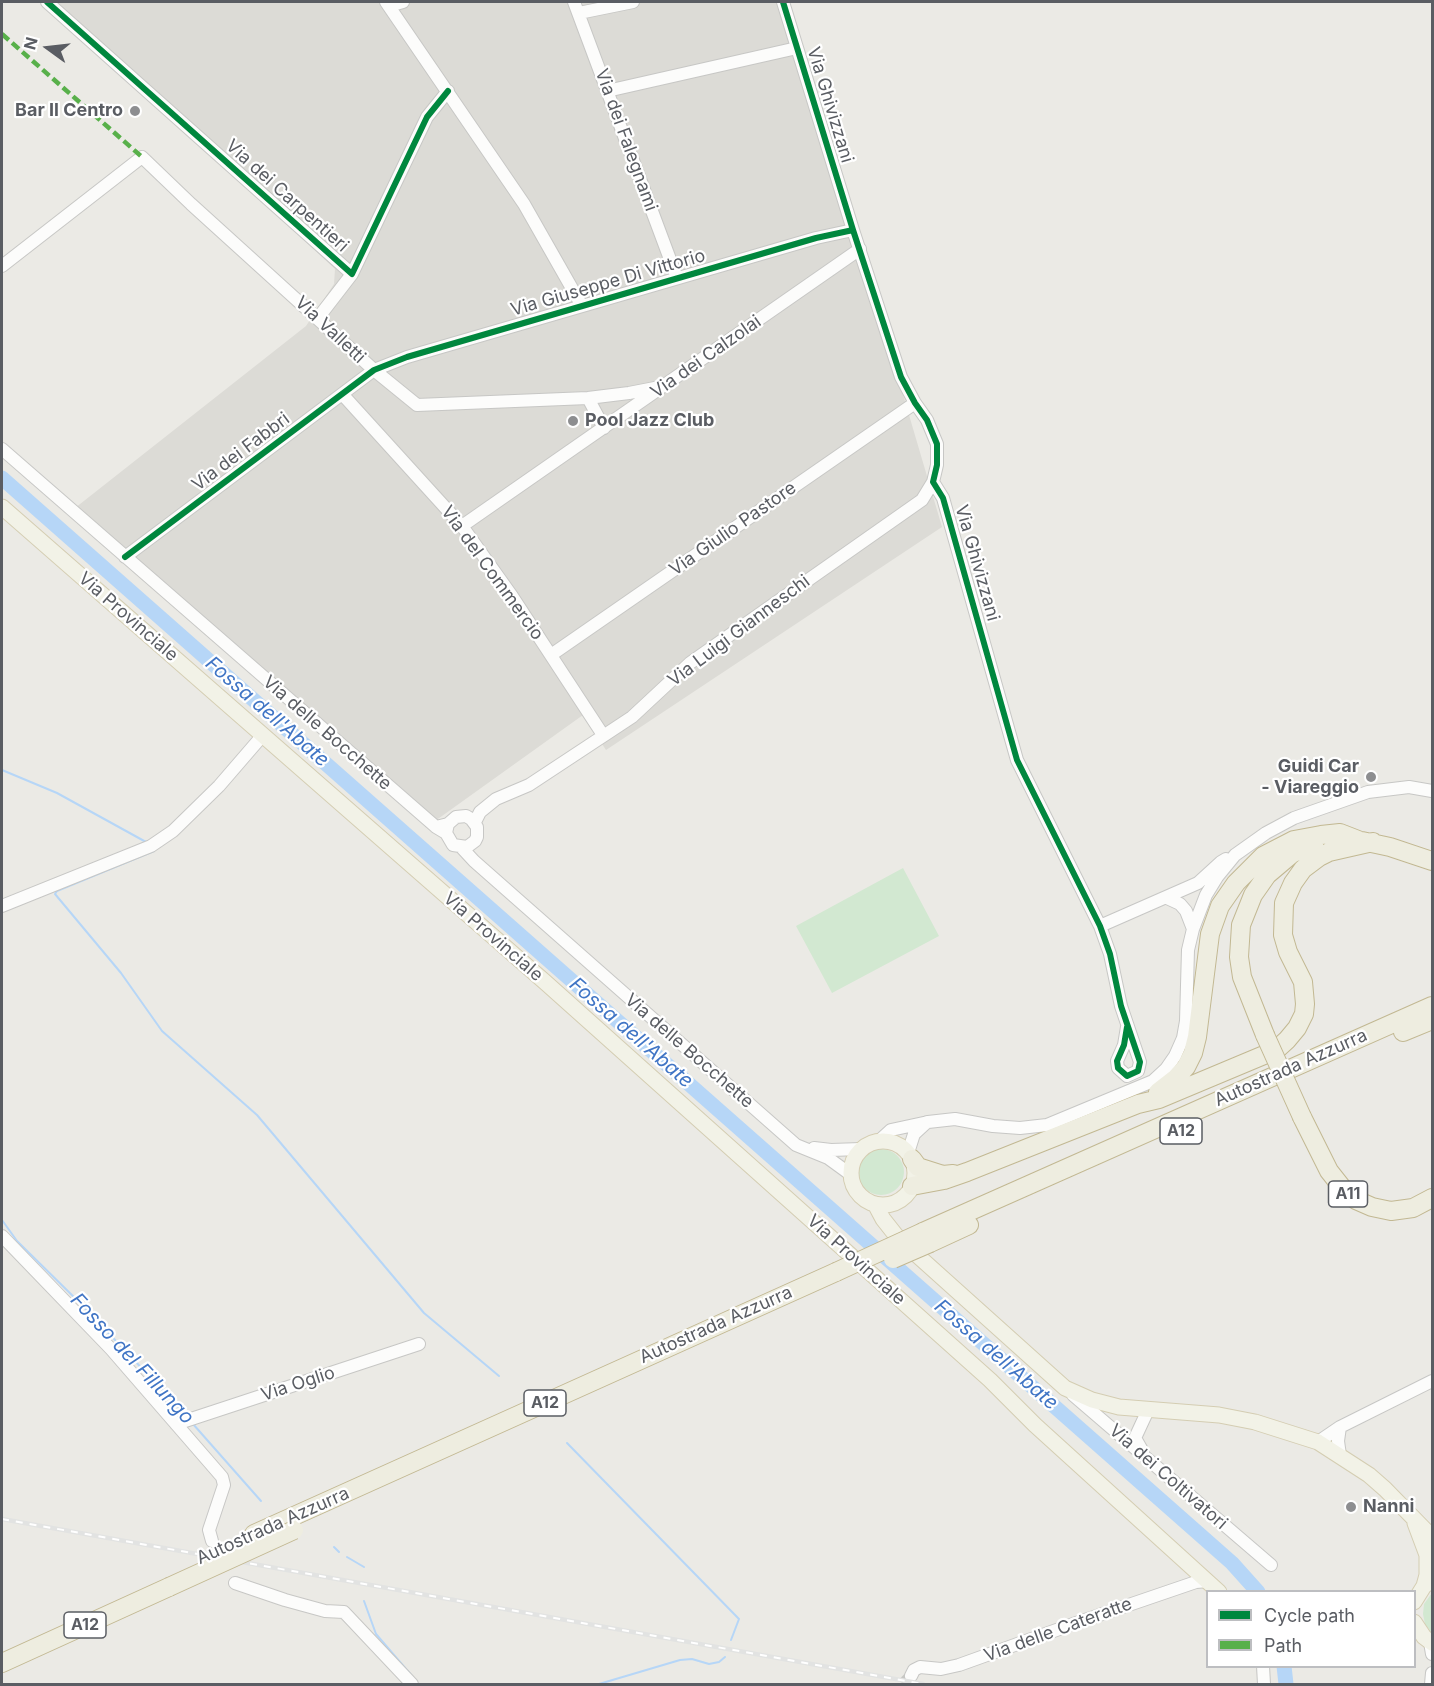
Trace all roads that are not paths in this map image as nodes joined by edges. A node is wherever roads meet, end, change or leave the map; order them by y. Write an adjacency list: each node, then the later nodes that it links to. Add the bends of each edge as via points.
1 (47, 2): 13 (street, Via dei Carpentieri)
2 (403, 2): 5 (street)
3 (633, 2): 6 (street)
4 (783, 2): 7 (street, Via Ghivizzani)
5 (387, 4): 8 (street)
6 (577, 8): 9 (street, Via dei Falegnami)
7 (797, 48): 9 (street); 10 (street, Via Ghivizzani)
8 (448, 91): 13 (street, Via dei Carpentieri, via 427,117); 15 (street, via 524,204)
9 (608, 91): 14 (street, Via dei Falegnami)
10 (853, 230): 11 (street, Via Ghivizzani); 14 (street, Via Giuseppe Di Vittorio)
11 (860, 249): 18 (street, Via dei Calzolai); 21 (street, Via Ghivizzani, via 901,377)
12 (2, 266): 16 (street, Via Valletti, via 142,157)
13 (352, 274): 16 (street)
14 (677, 278): 15 (street, Via Giuseppe Di Vittorio)
15 (582, 306): 17 (street, Via Giuseppe Di Vittorio, via 406,357)
16 (318, 318): 17 (street, Via Valletti)
17 (374, 370): 19 (street, Via dei Fabbri); 20 (street, Via Valletti, via 417,405)
18 (665, 386): 20 (street, Via Valletti); 22 (street, Via dei Calzolai)
19 (343, 395): 26 (street, Via del Commercio); 27 (street, Via dei Fabbri)
20 (588, 398): 22 (street)
21 (915, 403): 24 (street, Via Ghivizzani, via 937,444); 28 (street, Via Giulio Pastore)
22 (604, 428): 26 (street, Via dei Calzolai)
23 (2, 449): 27 (street, Via delle Bocchette)
24 (933, 482): 30 (street, Via Luigi Gianneschi, via 922,500 690,663 632,717); 41 (street, Via Ghivizzani, via 943,498 1017,760)
25 (2, 507): 29 (main road, Via Provinciale)
26 (462, 526): 28 (street, Via del Commercio)
27 (124, 557): 33 (street, Via delle Bocchette)
28 (551, 656): 30 (street, Via del Commercio)
29 (263, 735): 40 (street, via 219,786 173,831 151,846); 74 (main road, Via Provinciale, via 990,1380)
30 (603, 735): 32 (street, Via Luigi Gianneschi, via 529,784 495,799)
31 (1432, 791): 36 (street, via 1409,787 1368,792 1294,818)
32 (474, 817): 33 (street, via 456,817); 35 (street, via 477,837)
33 (443, 828): 35 (street, Via delle Bocchette, via 453,845)
34 (1374, 843): 37 (highway); 46 (highway, via 1340,833 1294,840 1263,856 1236,883 1220,906 1209,934 1193,1053 1176,1078); 46 (highway, via 1329,852 1315,859 1298,874 1287,895 1282,935 1305,994 1304,1014 1294,1034 1276,1050); 55 (highway, A11, bridge, via 1333,841 1306,847 1267,874 1248,905 1239,936 1240,967 1245,987 1302,1117 1329,1171 1344,1190 1356,1200 1391,1211 1413,1208)
35 (467, 846): 49 (street, Via delle Bocchette, via 474,861)
36 (1235, 855): 38 (street, via 1198,883); 39 (street)
37 (1432, 861)
38 (1169, 897): 39 (street, via 1195,891); 41 (street); 42 (street, via 1186,911)
39 (1204, 900): 42 (street)
40 (2, 906)
41 (1100, 926): 45 (street, Via Ghivizzani)
42 (1193, 929): 47 (street, via 1188,950 1183,1038 1166,1069 1153,1081 1047,1125 1020,1128 955,1119)
43 (1432, 1006): 59 (highway, Autostrada Azzurra / A12)
44 (1432, 1020): 59 (highway, Autostrada Azzurra / A12)
45 (1127, 1027)
46 (1138, 1104): 52 (highway)
47 (928, 1122): 48 (street, via 891,1130); 51 (street, via 914,1134)
48 (879, 1141): 50 (main road); 51 (main road, via 900,1145)
49 (796, 1145): 50 (street); 53 (street, via 828,1158)
50 (861, 1149): 53 (main road)
51 (910, 1156): 52 (highway, via 918,1167 943,1175); 54 (main road, via 915,1168)
52 (967, 1173): 54 (highway)
53 (850, 1174): 56 (main road, via 860,1196)
54 (906, 1193): 56 (main road, via 884,1205); 58 (main road, via 894,1224)
55 (1432, 1198)
56 (875, 1204): 58 (main road)
57 (2, 1236): 65 (street)
58 (898, 1238): 63 (main road)
59 (927, 1238): 60 (highway, Autostrada Azzurra / A12, bridge)
60 (841, 1276): 75 (highway, Autostrada Azzurra / A12, bridge, via 294,1530); 75 (highway, Autostrada Azzurra / A12, via 254,1534)
61 (419, 1344): 65 (street, Via Oglio)
62 (1432, 1381): 66 (street)
63 (1065, 1388): 64 (main road, via 1092,1400); 69 (street, Via dei Coltivatori)
64 (1148, 1410): 67 (main road, via 1219,1415); 69 (street, via 1135,1438)
65 (185, 1421): 72 (street, via 224,1485 209,1530)
66 (1340, 1427): 67 (street); 68 (street)
67 (1318, 1442): 68 (main road)
68 (1340, 1455): 70 (main road, via 1385,1488)
69 (1148, 1460): 73 (street, Via dei Coltivatori)
70 (1414, 1520): 71 (main road); 77 (main road, via 1427,1555)
71 (1432, 1537)
72 (212, 1541)
73 (1271, 1565)
74 (1208, 1581): 78 (main road, Via Provinciale); 86 (street, Via delle Cateratte, via 1163,1593 959,1665 942,1669 920,1667)
75 (162, 1583): 82 (highway, Autostrada Azzurra / A12); 83 (highway, Autostrada Azzurra / A12)
76 (236, 1583): 87 (street, via 325,1611 344,1612)
77 (1428, 1583): 79 (main road)
78 (1217, 1590)
79 (1416, 1601)
80 (1416, 1628): 81 (main road)
81 (1432, 1647)
82 (2, 1649)
83 (2, 1663)
84 (1263, 1668): 88 (street)
85 (1432, 1673): 89 (street)
86 (911, 1676)
87 (412, 1684)
88 (1264, 1684)
89 (1432, 1684)

